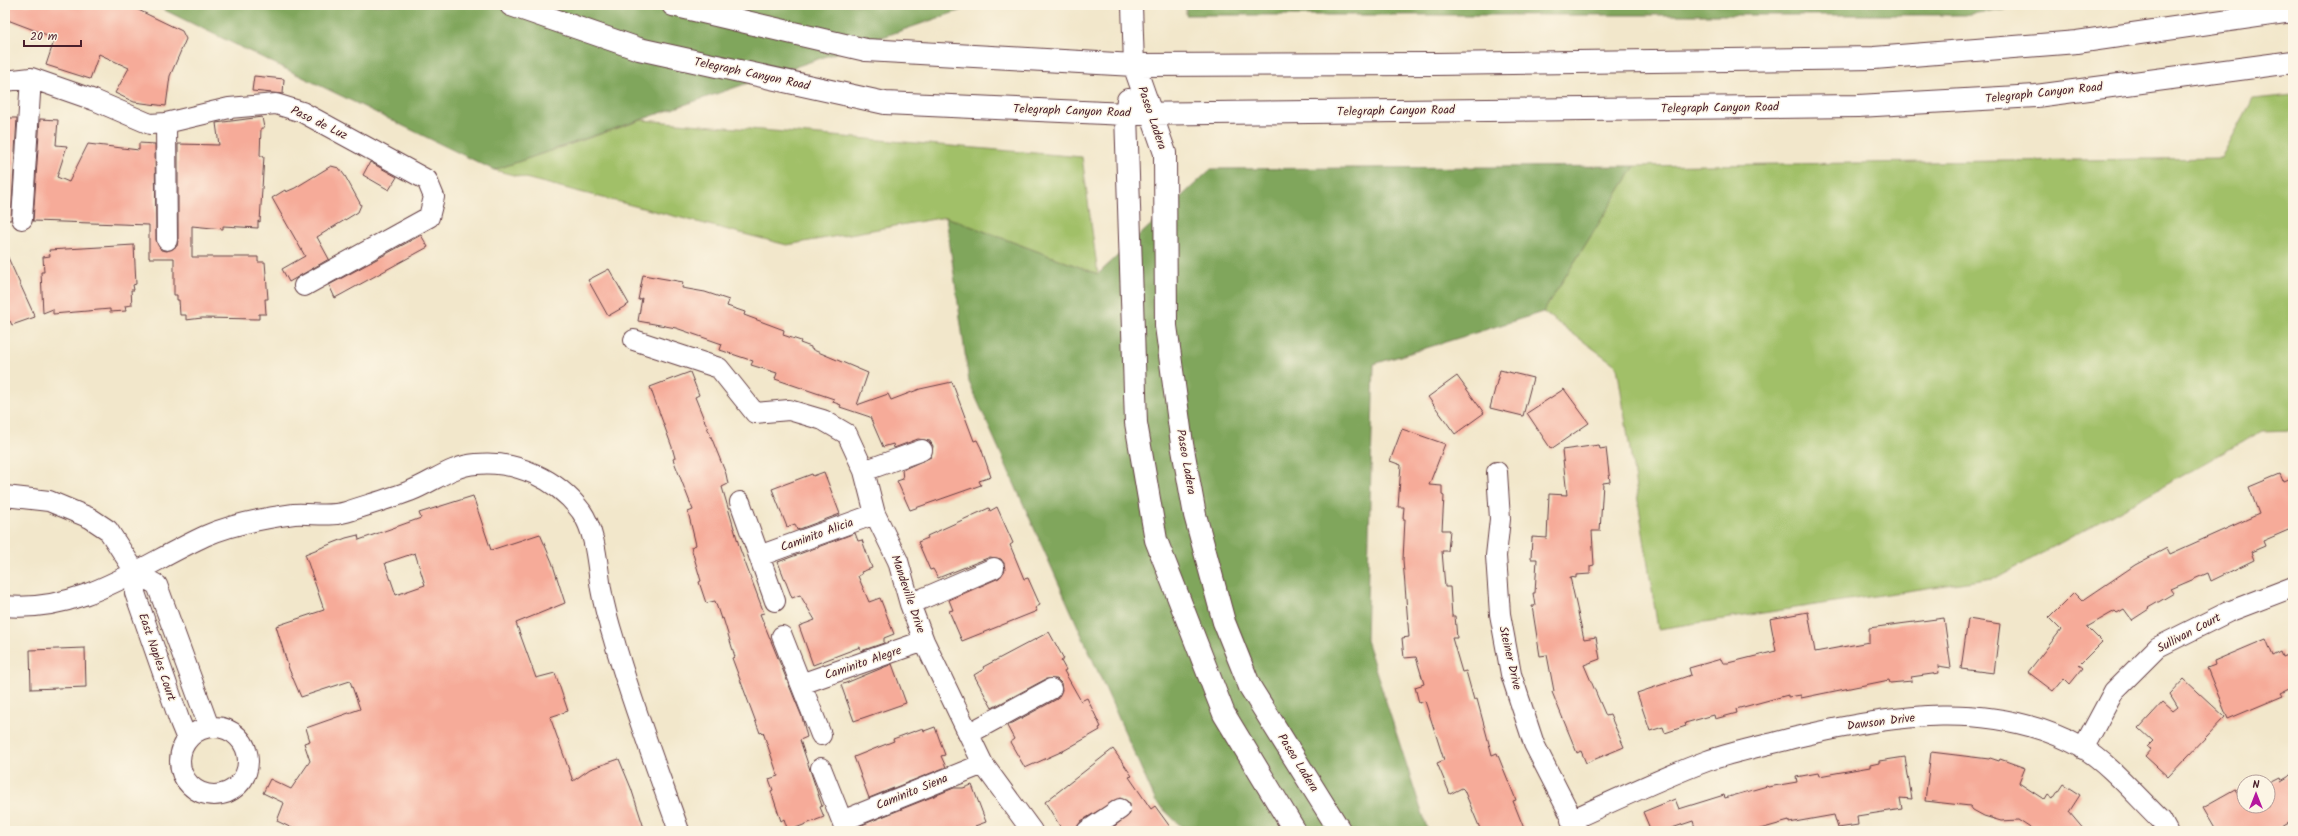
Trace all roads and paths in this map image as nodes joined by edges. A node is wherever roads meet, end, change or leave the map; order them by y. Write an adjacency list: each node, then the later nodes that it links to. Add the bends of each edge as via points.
1 (511, 5): 9 (main road, Telegraph Canyon Road, via 639,49 885,103)
2 (673, 5): 6 (main road, via 866,50)
3 (1132, 5): 6 (street, Paseo Ladera)
4 (2293, 11): 6 (main road, via 2077,42 1874,58)
5 (2293, 62): 10 (main road, Telegraph Canyon Road, via 2036,96 1858,106)
6 (1134, 65): 9 (main road, Paseo Ladera); 10 (main road, Paseo Ladera)
7 (31, 78): 8 (street, Paso de Luz); 11 (street, Paso de Luz, via 94,100 150,124); 12 (street)
8 (5, 81)
9 (1126, 114): 10 (main road, Telegraph Canyon Road); 46 (main road, Paseo Ladera, via 1136,423 1156,540 1224,714)
10 (1150, 114): 47 (main road, Paseo Ladera, via 1165,153 1166,326 1182,444 1195,515 1224,622 1250,687)
11 (166, 123): 13 (street); 14 (street, Paso de Luz, via 229,108 276,104 302,112 427,180 434,197 429,217)
12 (22, 219)
13 (167, 240)
14 (304, 286)
15 (634, 340): 17 (street, Mandeville Drive, via 719,368 755,413 789,410 823,420 847,434)
16 (922, 450): 17 (street)
17 (864, 471): 21 (street, Mandeville Drive)
18 (1497, 472): 41 (street, Steiner Drive, via 1500,519 1496,556 1500,614 1511,674 1534,744)
19 (5, 496): 24 (street, East Naples Court, via 50,502 90,518 108,530)
20 (740, 502): 22 (street)
21 (875, 514): 22 (street, Caminito Alicia); 27 (street, Mandeville Drive, via 898,561)
22 (759, 556): 26 (street)
23 (994, 568): 27 (street)
24 (136, 573): 28 (street, via 69,602); 33 (street, East Naples Court, via 157,585); 36 (street, East Naples Court, via 135,593); 43 (street, via 214,533 243,523 294,514 342,513 411,490 453,469 476,464 509,464 540,476 564,492 585,519 594,545 614,641)
25 (2293, 587): 37 (street, Sullivan Court, via 2228,612 2158,647 2114,691)
26 (775, 601)
27 (910, 604): 30 (street, Mandeville Drive)
28 (5, 606)
29 (782, 636): 31 (street)
30 (924, 641): 31 (street, Caminito Alegre); 34 (street, Mandeville Drive)
31 (801, 684): 35 (street)
32 (1050, 689): 34 (street)
33 (209, 726): 36 (street); 36 (street, via 232,731 247,749 247,773 232,791 208,795 197,791 188,783 181,773 179,761 181,749)
34 (968, 734): 38 (street, Mandeville Drive)
35 (821, 735)
36 (187, 739)
37 (2084, 749): 41 (street, Dawson Drive, via 2032,727 1977,715 1934,715 1846,725 1708,761); 48 (street, Dawson Drive, via 2101,762 2155,815)
38 (983, 764): 42 (street, Caminito Siena); 44 (street, Mandeville Drive)
39 (822, 768): 42 (street, Caminito Siena)
40 (1120, 809): 45 (street)
41 (1574, 825)
42 (844, 826)
43 (679, 831)
44 (1032, 831)
45 (1087, 831)
46 (1294, 831)
47 (1340, 831)
48 (2167, 831)

